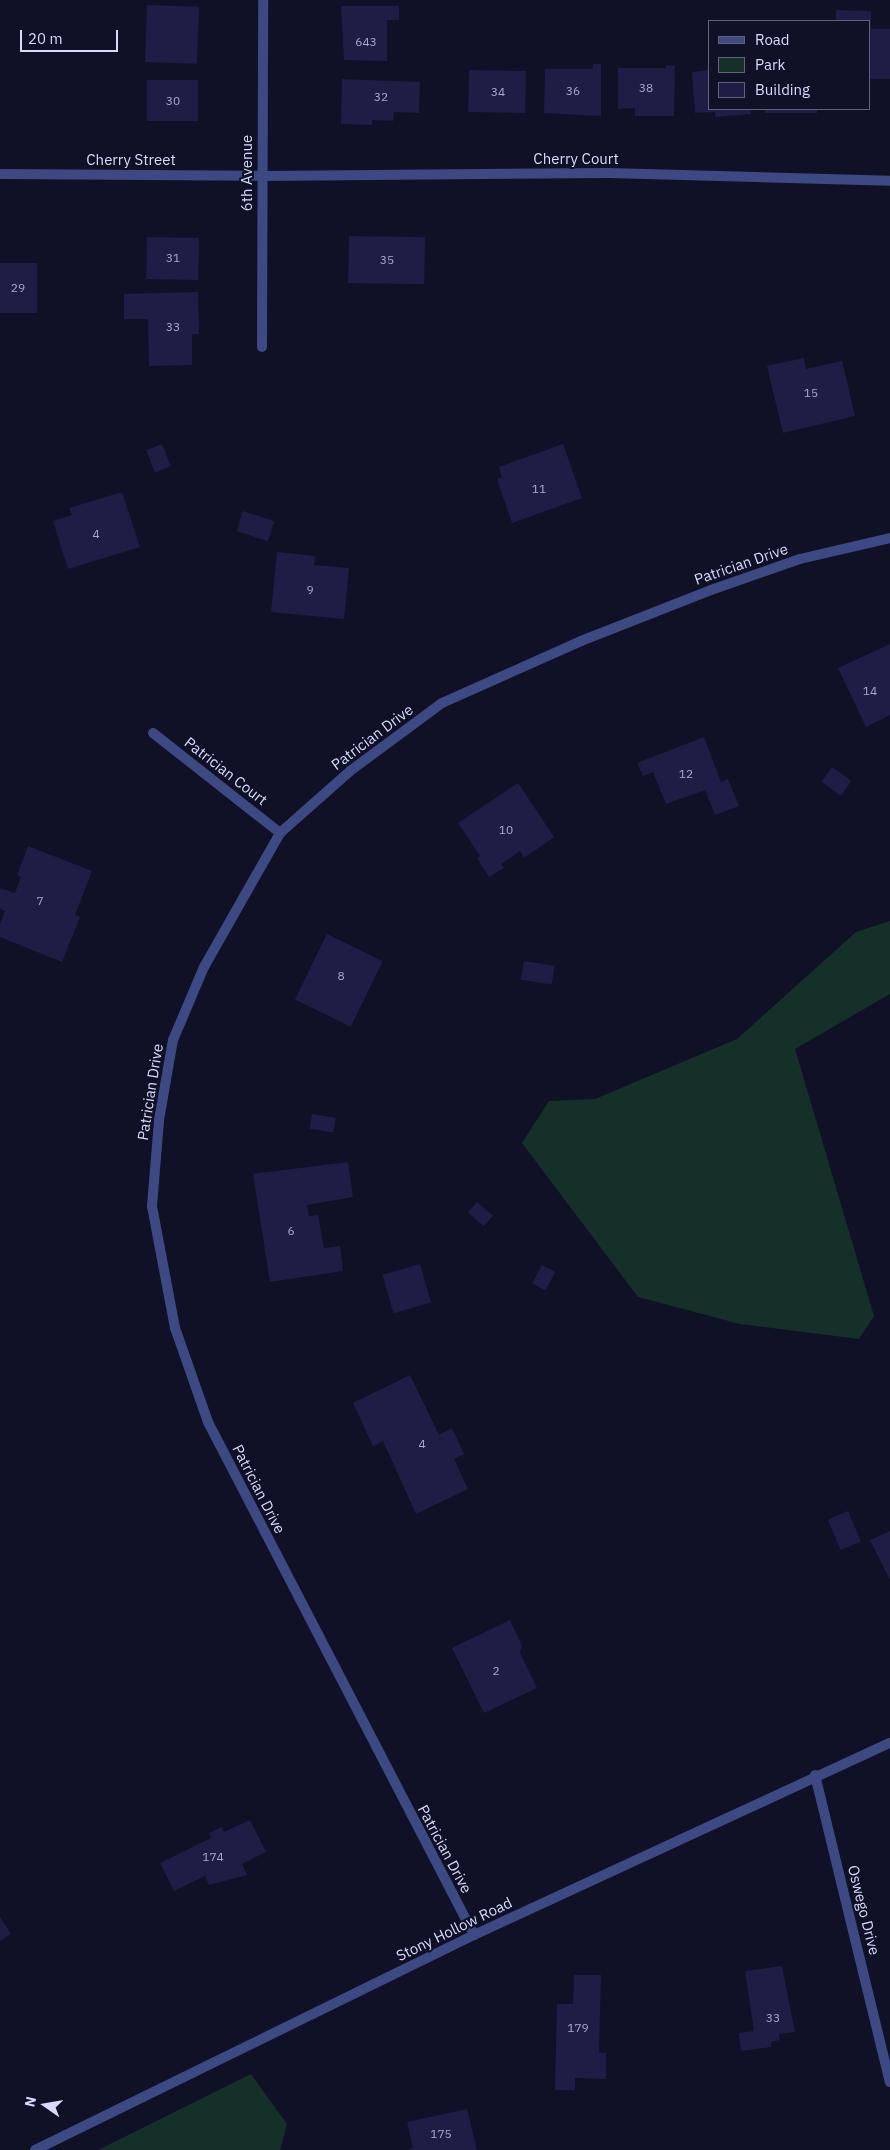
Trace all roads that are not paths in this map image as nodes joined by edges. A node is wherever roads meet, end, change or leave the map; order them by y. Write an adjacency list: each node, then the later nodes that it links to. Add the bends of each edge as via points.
1 (263, 0): 3 (street, 6th Avenue)
2 (0, 174): 3 (street, Cherry Street)
3 (262, 176): 4 (street, Cherry Court, via 609,173); 5 (street, 6th Avenue)
4 (890, 181)
5 (262, 347)
6 (890, 538): 8 (street, Patrician Drive, via 800,559 711,590 581,641 442,703 350,771)
7 (152, 733): 8 (street, Patrician Court)
8 (280, 833): 11 (street, Patrician Drive, via 209,958 173,1040 159,1120 152,1206 175,1328 208,1422)
9 (890, 1743): 10 (street, Stony Hollow Road)
10 (815, 1775): 11 (street, Stony Hollow Road); 12 (street, Oswego Drive)
11 (474, 1935): 13 (street, Stony Hollow Road)
12 (890, 2082)
13 (35, 2150)

